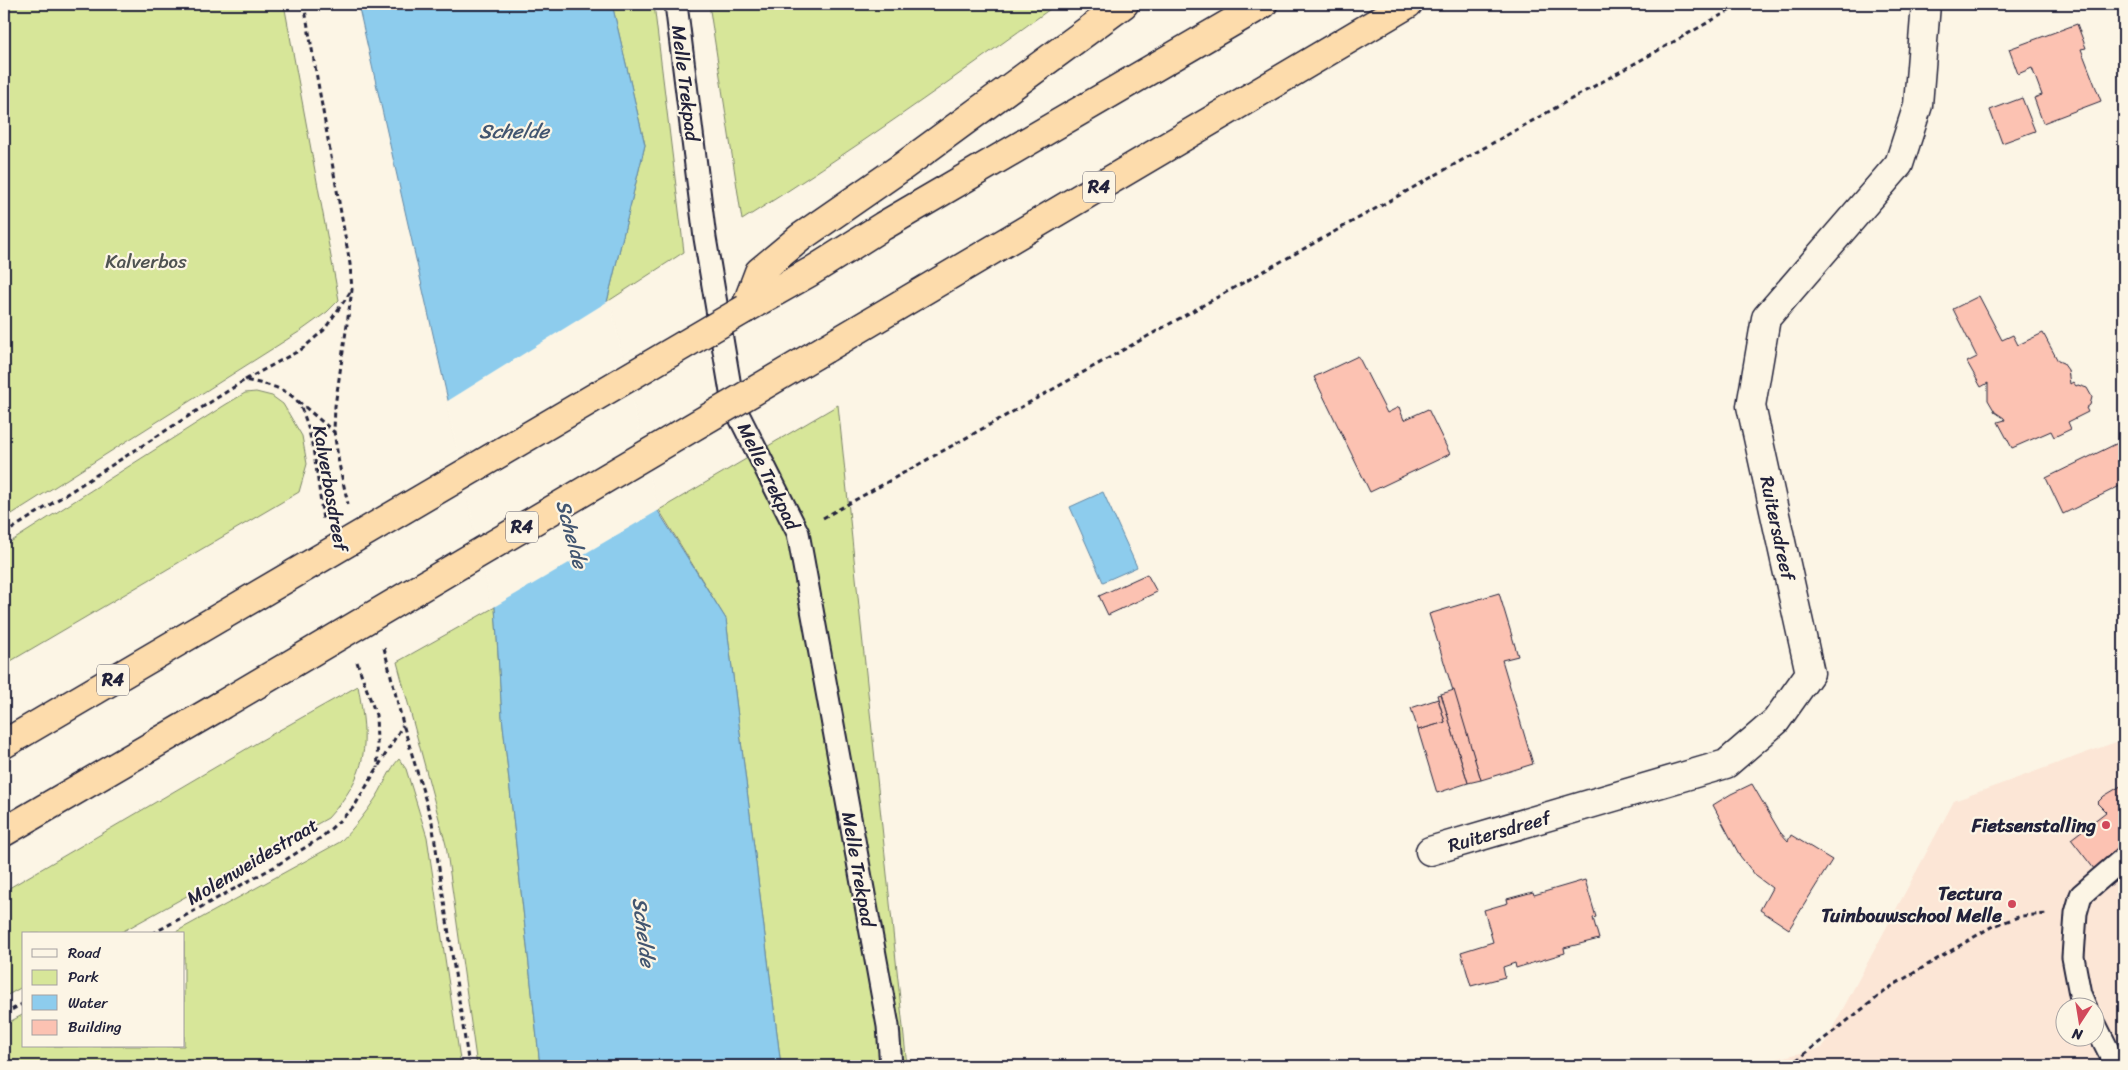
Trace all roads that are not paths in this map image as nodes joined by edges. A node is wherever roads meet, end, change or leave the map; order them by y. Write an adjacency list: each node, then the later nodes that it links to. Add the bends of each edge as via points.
1 (676, 4): 13 (lane, Melle Trekpad, via 705,238 733,404 798,533 888,1026)
2 (1124, 4): 6 (highway, via 902,167 800,237 759,272)
3 (1263, 4): 6 (highway, R4)
4 (1408, 4): 8 (highway, R4, bridge)
5 (1926, 4): 9 (street, Ruitersdreef, via 1918,105 1898,164 1766,318 1751,406 1810,673 1776,721 1726,764)
6 (745, 309): 7 (highway, R4, bridge)
7 (4, 744)
8 (4, 832)
9 (1430, 851)
10 (2124, 858): 11 (lane, via 2081,895 2076,912 2073,957)
11 (2082, 998)
12 (2106, 1046): 14 (lane)
13 (891, 1066)
14 (2116, 1066)

